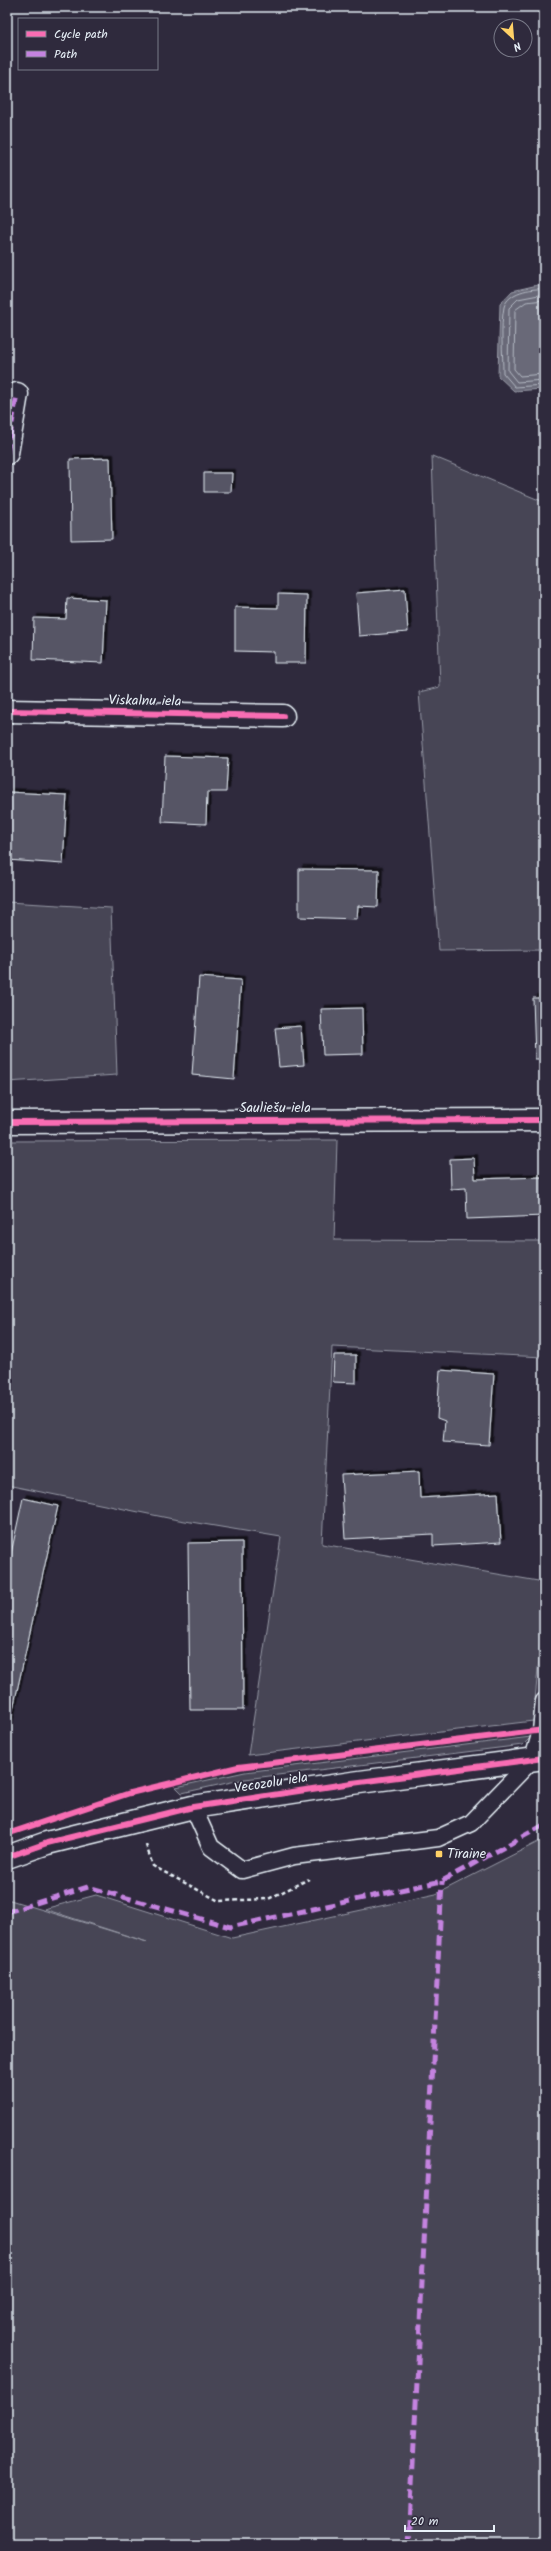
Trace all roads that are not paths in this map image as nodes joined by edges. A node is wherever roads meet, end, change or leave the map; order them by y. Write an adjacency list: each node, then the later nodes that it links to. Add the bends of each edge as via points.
1 (17, 394): 2 (street)
2 (7, 453)
3 (7, 711): 4 (street, Viskalnu iela)
4 (283, 716)
5 (544, 1120): 6 (street, Sauliešu iela)
6 (7, 1122)
7 (544, 1701): 8 (lane)
8 (539, 1759): 9 (street, Vecozolu iela); 9 (lane, via 471,1823 438,1838 294,1856 242,1870 211,1847)
9 (193, 1807): 10 (street, Vecozolu iela, via 47,1843)
10 (7, 1858)

